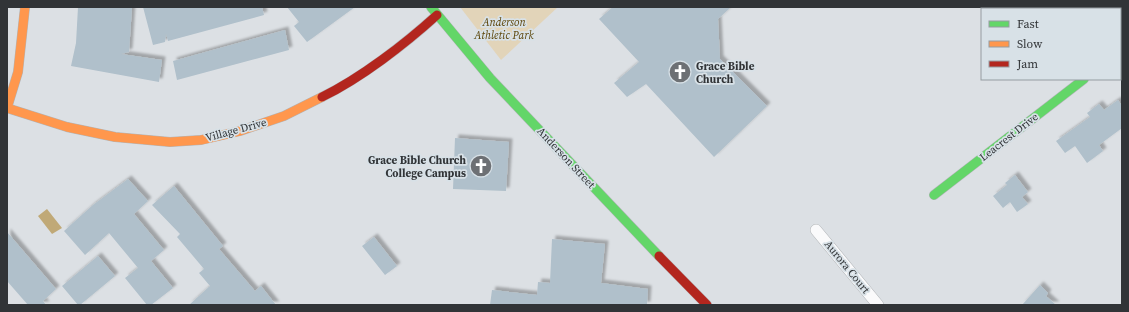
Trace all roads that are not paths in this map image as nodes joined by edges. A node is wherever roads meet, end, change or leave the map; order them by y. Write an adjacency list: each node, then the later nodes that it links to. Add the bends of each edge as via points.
1 (25, 7): 5 (street, via 18,72)
2 (431, 7): 3 (street, Anderson Street)
3 (437, 15): 5 (street, Village Drive, via 418,32 338,89 284,116 240,131 201,140 170,142 115,137 67,127); 8 (street, Anderson Street, via 490,78)
4 (1083, 80): 6 (street, Leacrest Drive)
5 (7, 108)
6 (934, 195)
7 (816, 230): 9 (street, Aurora Court)
8 (707, 305)
9 (878, 305)

